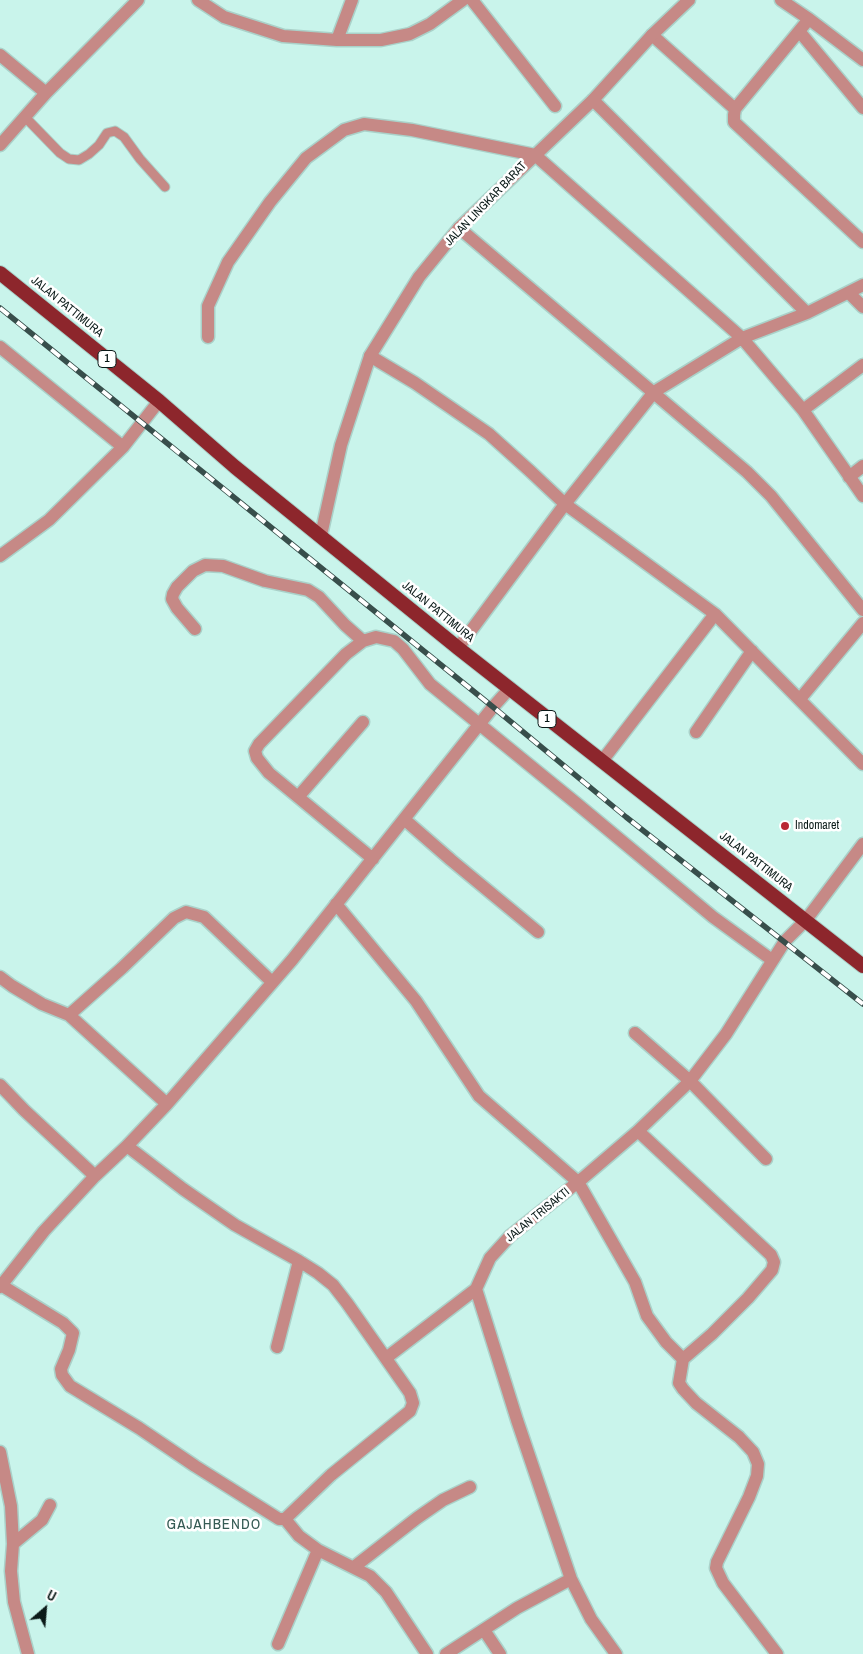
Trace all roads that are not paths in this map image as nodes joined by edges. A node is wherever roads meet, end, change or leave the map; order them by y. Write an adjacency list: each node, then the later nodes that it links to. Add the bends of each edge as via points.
1 (138, 0): 14 (street)
2 (198, 0): 11 (street, via 224,17 283,36)
3 (352, 0): 11 (street)
4 (462, 0): 11 (street, via 430,24 410,34 381,40)
5 (472, 0): 16 (street)
6 (689, 0): 10 (street, JALAN LINGKAR BARAT)
7 (789, 2): 8 (street)
8 (810, 19): 9 (street); 13 (street)
9 (799, 31): 17 (street); 18 (street)
10 (652, 35): 15 (street, JALAN LINGKAR BARAT); 18 (street)
11 (337, 40)
12 (0, 55): 14 (street)
13 (863, 60)
14 (46, 94): 19 (street)
15 (593, 100): 21 (street, JALAN LINGKAR BARAT); 29 (street)
16 (556, 106)
17 (863, 108)
18 (735, 109): 24 (street, via 734,122)
19 (25, 117): 20 (street); 22 (lane, via 69,159 79,160 89,154 107,133 115,131 124,137)
20 (0, 144)
21 (535, 154): 23 (street, JALAN LINGKAR BARAT); 30 (street, via 412,130 364,124 344,130 306,158 228,262 208,306); 31 (street)
22 (165, 187)
23 (459, 228): 33 (street, JALAN LINGKAR BARAT, via 419,277); 35 (street)
24 (863, 242)
25 (0, 274): 36 (highway, JALAN PATTIMURA / 1)
26 (863, 285): 27 (street)
27 (849, 293): 28 (street); 29 (street)
28 (863, 307)
29 (807, 313): 31 (street)
30 (208, 337)
31 (742, 338): 35 (street); 37 (street)
32 (0, 347): 38 (street)
33 (370, 356): 42 (street, via 489,434); 43 (street, JALAN LINGKAR BARAT, via 341,444)
34 (863, 365): 37 (street)
35 (654, 392): 42 (street); 45 (street, via 771,496)
36 (160, 401): 38 (street); 43 (highway, JALAN PATTIMURA / 1, via 212,448)
37 (803, 410): 40 (street)
38 (123, 447): 44 (street, via 49,520)
39 (863, 466): 40 (street)
40 (849, 477): 41 (street)
41 (863, 496)
42 (565, 504): 46 (street); 50 (street)
43 (321, 535): 50 (highway, JALAN PATTIMURA / 1)
44 (0, 556)
45 (863, 610)
46 (715, 614): 51 (street); 57 (street)
47 (863, 623): 53 (street)
48 (195, 629): 49 (street, via 172,599 177,587 205,564 308,590)
49 (363, 641): 55 (street, via 376,637 394,641 430,684); 59 (street, via 346,654 255,751 269,773)
50 (458, 648): 52 (highway, JALAN PATTIMURA / 1)
51 (752, 651): 53 (street); 56 (street)
52 (510, 688): 55 (street); 57 (highway, JALAN PATTIMURA / 1)
53 (800, 699): 58 (street)
54 (364, 722): 59 (street)
55 (479, 726): 60 (street); 66 (street, via 713,917)
56 (696, 732)
57 (602, 761): 64 (highway, JALAN PATTIMURA / 1)
58 (863, 764)
59 (298, 797): 62 (street)
60 (404, 819): 62 (street); 65 (street)
61 (863, 844): 64 (street, JALAN TRISAKTI)
62 (373, 859): 63 (street)
63 (336, 904): 69 (street); 79 (street, via 416,1001 479,1096)
64 (806, 920): 66 (street, JALAN TRISAKTI); 67 (highway, JALAN PATTIMURA / 1)
65 (538, 932)
66 (772, 960): 72 (street, JALAN TRISAKTI, via 726,1034)
67 (863, 966)
68 (0, 977): 70 (street, via 42,1004)
69 (272, 982): 70 (street, via 204,916 186,912 174,918); 74 (street)
70 (69, 1015): 74 (street)
71 (635, 1033): 72 (street)
72 (690, 1081): 75 (street, JALAN TRISAKTI); 77 (street)
73 (0, 1085): 78 (street)
74 (167, 1104): 76 (street)
75 (638, 1131): 79 (street, JALAN TRISAKTI); 85 (street, via 774,1262 772,1270 748,1298)
76 (128, 1146): 78 (street); 80 (street, via 235,1225)
77 (766, 1159)
78 (95, 1176): 81 (street, via 44,1231)
79 (578, 1182): 82 (street, JALAN TRISAKTI, via 510,1236 490,1258); 85 (street, via 635,1282 647,1316)
80 (301, 1263): 83 (street); 84 (street, via 333,1285)
81 (0, 1286): 89 (street, via 63,1323 73,1333 61,1369 70,1386)
82 (469, 1294): 84 (street); 93 (street)
83 (277, 1347)
84 (386, 1358): 89 (street, via 410,1393 413,1403 410,1411)
85 (683, 1359): 101 (street, via 679,1383 683,1390 739,1437 753,1452 758,1464 752,1490 716,1568 723,1583)
86 (0, 1452): 90 (street, via 11,1506)
87 (470, 1487): 92 (street, via 442,1500)
88 (50, 1504): 90 (street, via 42,1520)
89 (279, 1518): 91 (street)
90 (13, 1544): 96 (street, via 14,1602)
91 (318, 1550): 92 (street); 95 (street)
92 (354, 1567): 97 (street, via 370,1576 386,1592)
93 (571, 1579): 94 (street); 100 (street, via 591,1619)
94 (484, 1630): 98 (street); 99 (street)
95 (278, 1644)
96 (28, 1654)
97 (427, 1654)
98 (446, 1654)
99 (500, 1654)
100 (616, 1654)
101 (777, 1654)

